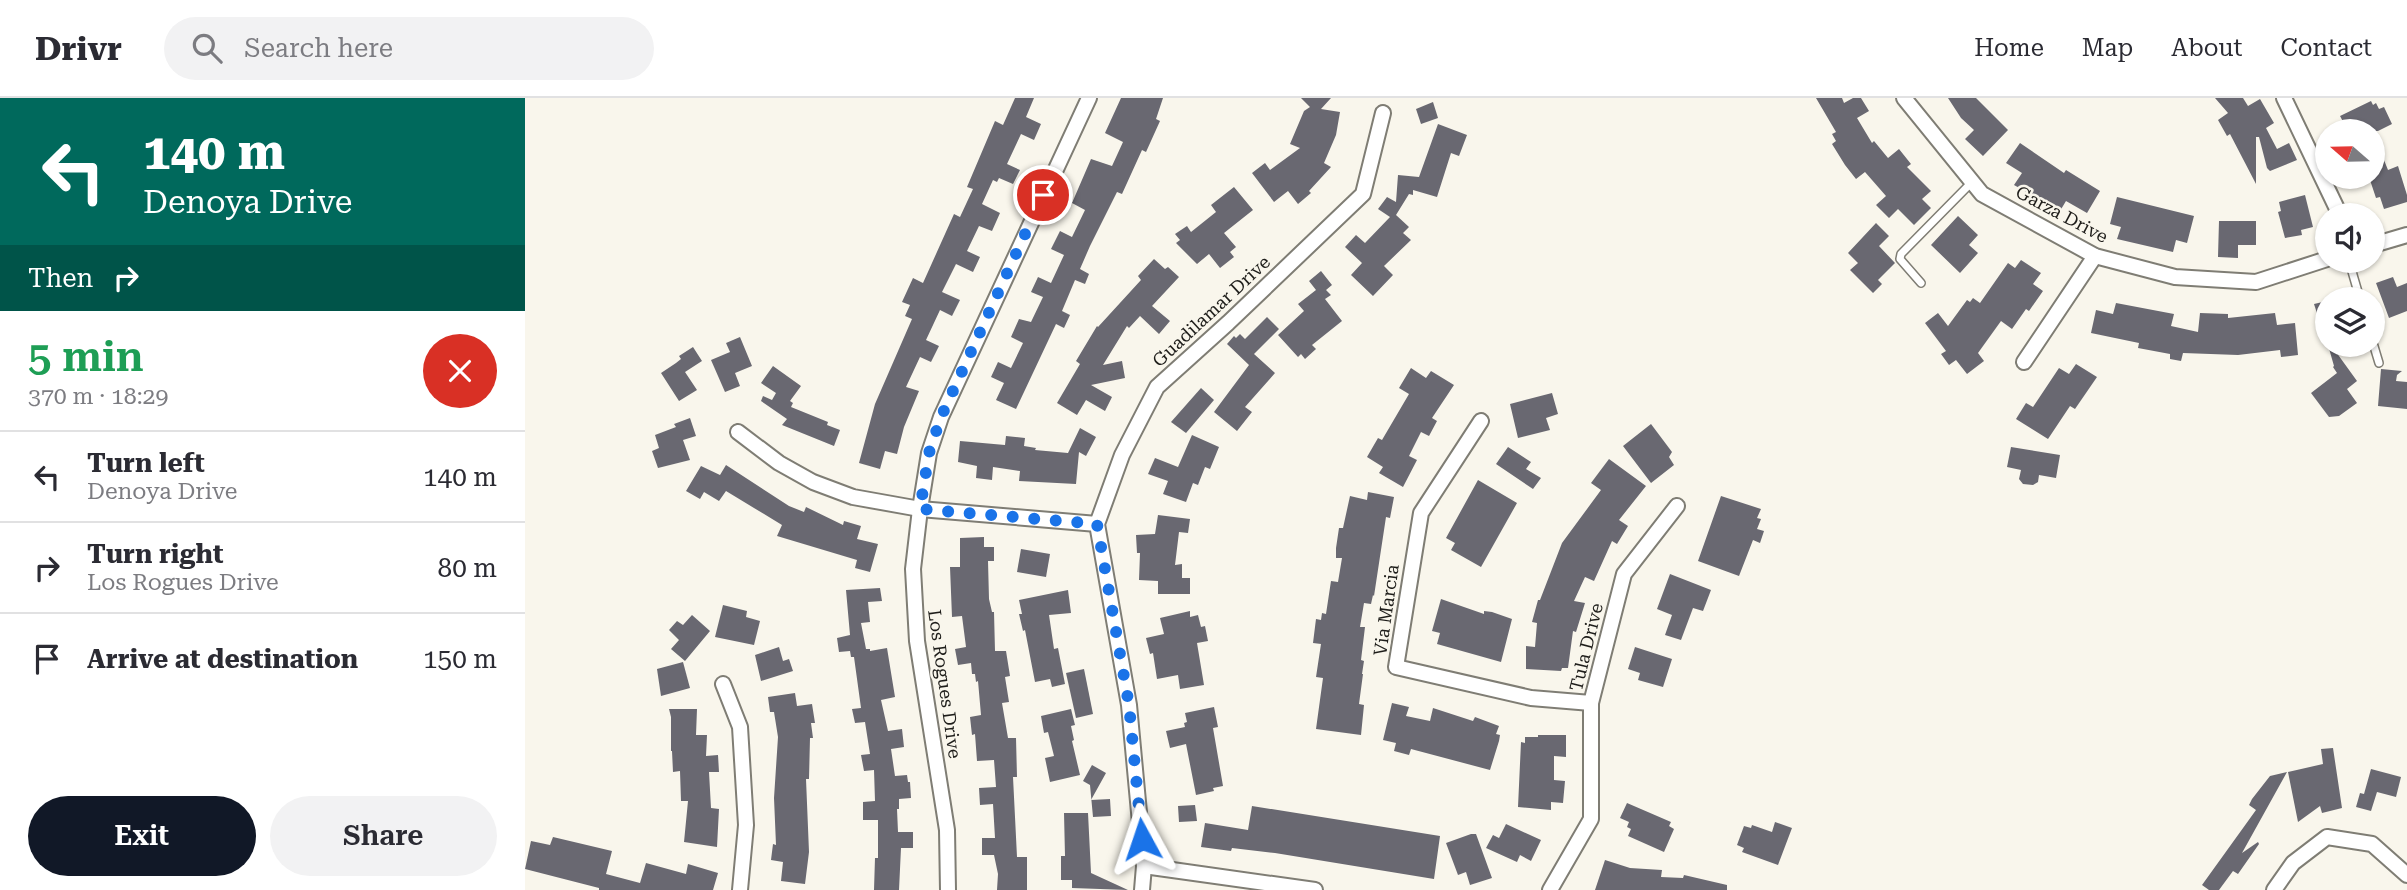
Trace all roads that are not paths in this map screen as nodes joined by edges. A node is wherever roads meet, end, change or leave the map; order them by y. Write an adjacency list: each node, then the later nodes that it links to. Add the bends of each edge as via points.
1 (1089, 98): 18 (street, Los Rogues Drive, via 941,417 929,453)
2 (1904, 98): 5 (street, Garza Drive)
3 (2284, 98): 6 (street)
4 (1383, 113): 19 (street, Guadilamar Drive, via 1363,194 1157,387 1122,455)
5 (1972, 182): 9 (street, Garza Drive, via 1982,194); 11 (lane, via 1901,254 1900,259)
6 (2334, 203)
7 (2407, 235): 8 (street)
8 (2385, 241)
9 (2095, 256): 10 (street, Garza Drive, via 2175,278 2256,282); 13 (street)
10 (2315, 263)
11 (1921, 283)
12 (2377, 357): 14 (lane)
13 (2024, 362)
14 (2379, 363)
15 (1481, 421): 21 (street, Via Marcia, via 1421,513 1396,667 1531,698)
16 (739, 432): 18 (street, via 813,482 853,497)
17 (1677, 506): 21 (street, Tula Drive, via 1624,574)
18 (920, 509): 19 (street); 25 (street, Los Rogues Drive, via 913,569 917,641 947,830)
19 (1097, 524): 22 (street, Guadilamar Drive, via 1129,705)
20 (723, 684): 24 (street, via 740,727 746,825)
21 (1591, 703): 28 (street, Tula Drive, via 1591,819)
22 (1144, 866): 26 (street, Guadilamar Drive); 27 (street)
23 (2407, 875): 29 (street, via 2372,844 2327,837 2293,863)
24 (740, 890)
25 (948, 890)
26 (1142, 890)
27 (1315, 890)
28 (1550, 890)
29 (2274, 890)

